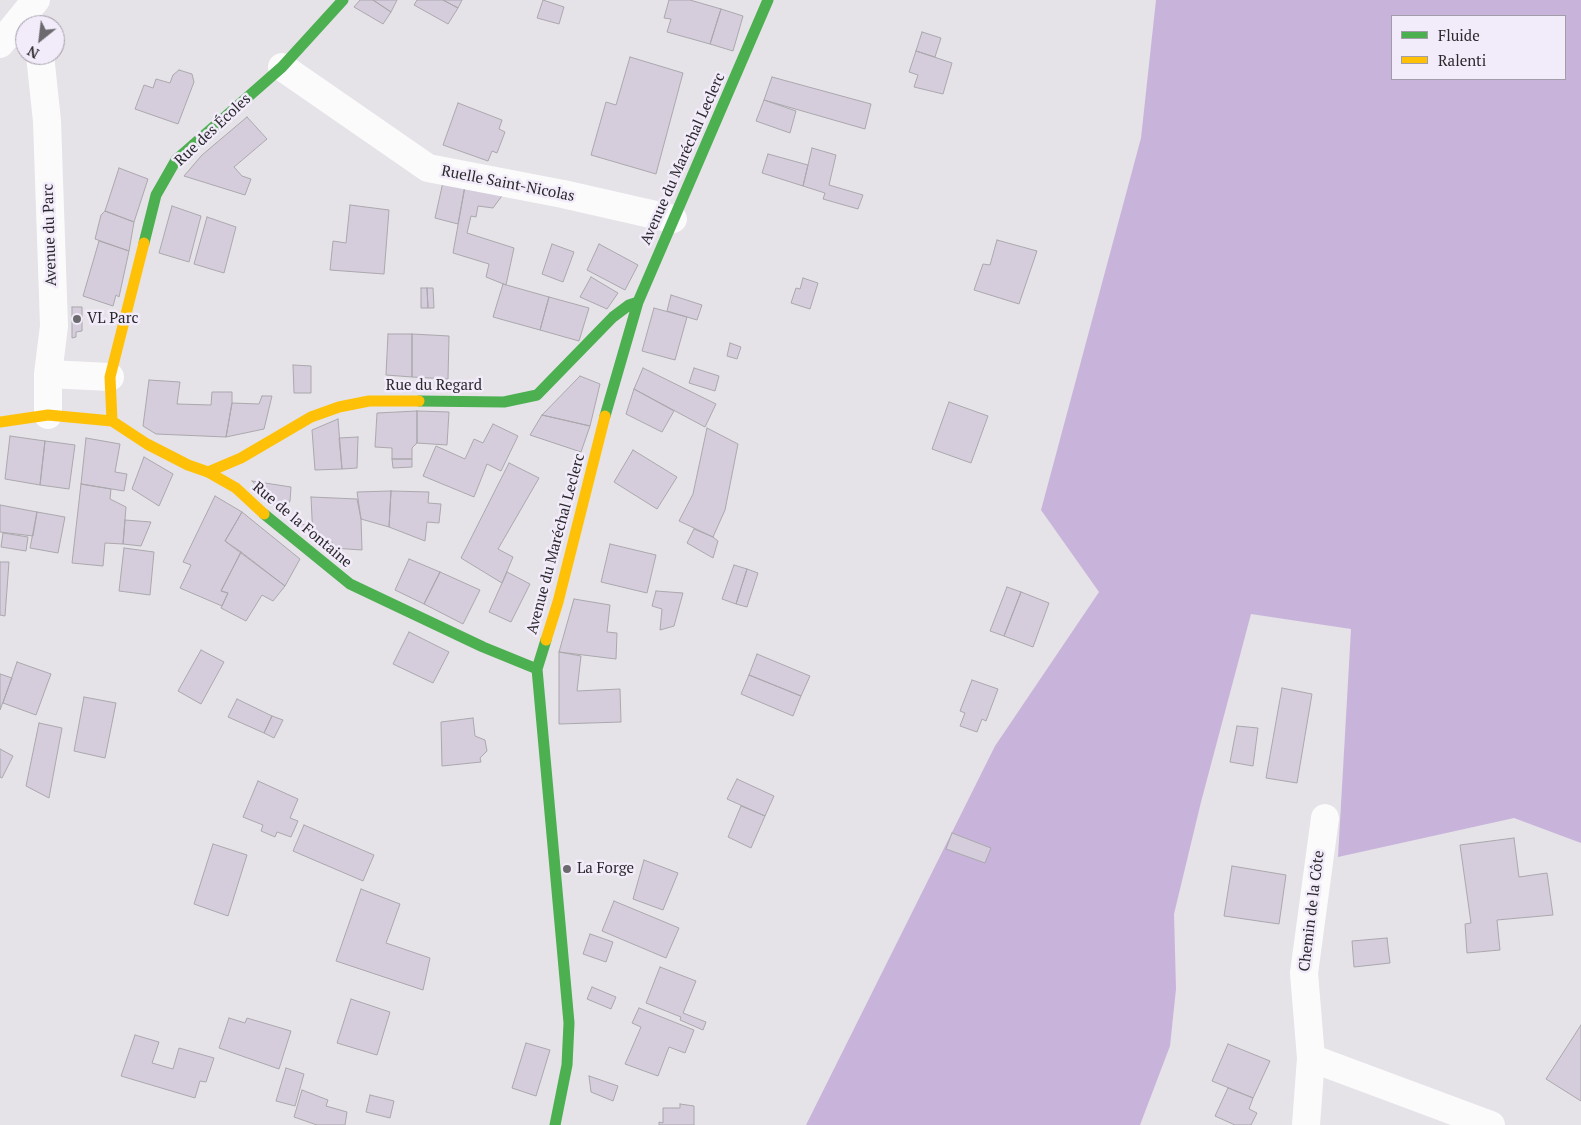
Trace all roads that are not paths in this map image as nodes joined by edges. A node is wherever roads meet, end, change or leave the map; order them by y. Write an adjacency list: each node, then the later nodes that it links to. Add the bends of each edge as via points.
1 (36, 0): 4 (street)
2 (343, 0): 8 (street, Rue des Écoles)
3 (768, 0): 9 (street, Avenue du Maréchal Leclerc)
4 (28, 15)
5 (15, 32): 6 (street)
6 (0, 44)
7 (41, 65): 11 (street, Avenue du Parc, via 47,121 54,326)
8 (282, 66): 9 (street, Ruelle Saint-Nicolas, via 428,168); 12 (street, Rue des Écoles, via 176,160 156,195)
9 (673, 219): 10 (street, Avenue du Maréchal Leclerc)
10 (638, 302): 16 (street, Rue du Regard, via 613,318 537,395 504,402 369,401 339,407 311,416 240,458); 17 (street, Avenue du Maréchal Leclerc, via 607,408 558,602)
11 (48, 374): 12 (street); 13 (street, Avenue du Parc)
12 (110, 377): 14 (street, Rue des Écoles)
13 (48, 416): 14 (street, Rue de la Fontaine); 15 (street, Rue de la Fontaine)
14 (112, 421): 16 (street, Rue de la Fontaine, via 147,444)
15 (0, 422)
16 (208, 472): 17 (street, Rue de la Fontaine, via 236,488 277,526 350,584 483,647)
17 (537, 668): 20 (street, Avenue du Maréchal Leclerc, via 568,1023 567,1065)
18 (1325, 818): 19 (street, Chemin de la Côte, via 1304,973)
19 (1312, 1058): 21 (street, Chemin de la Côte); 22 (street)
20 (555, 1125)
21 (1306, 1125)
22 (1491, 1125)

